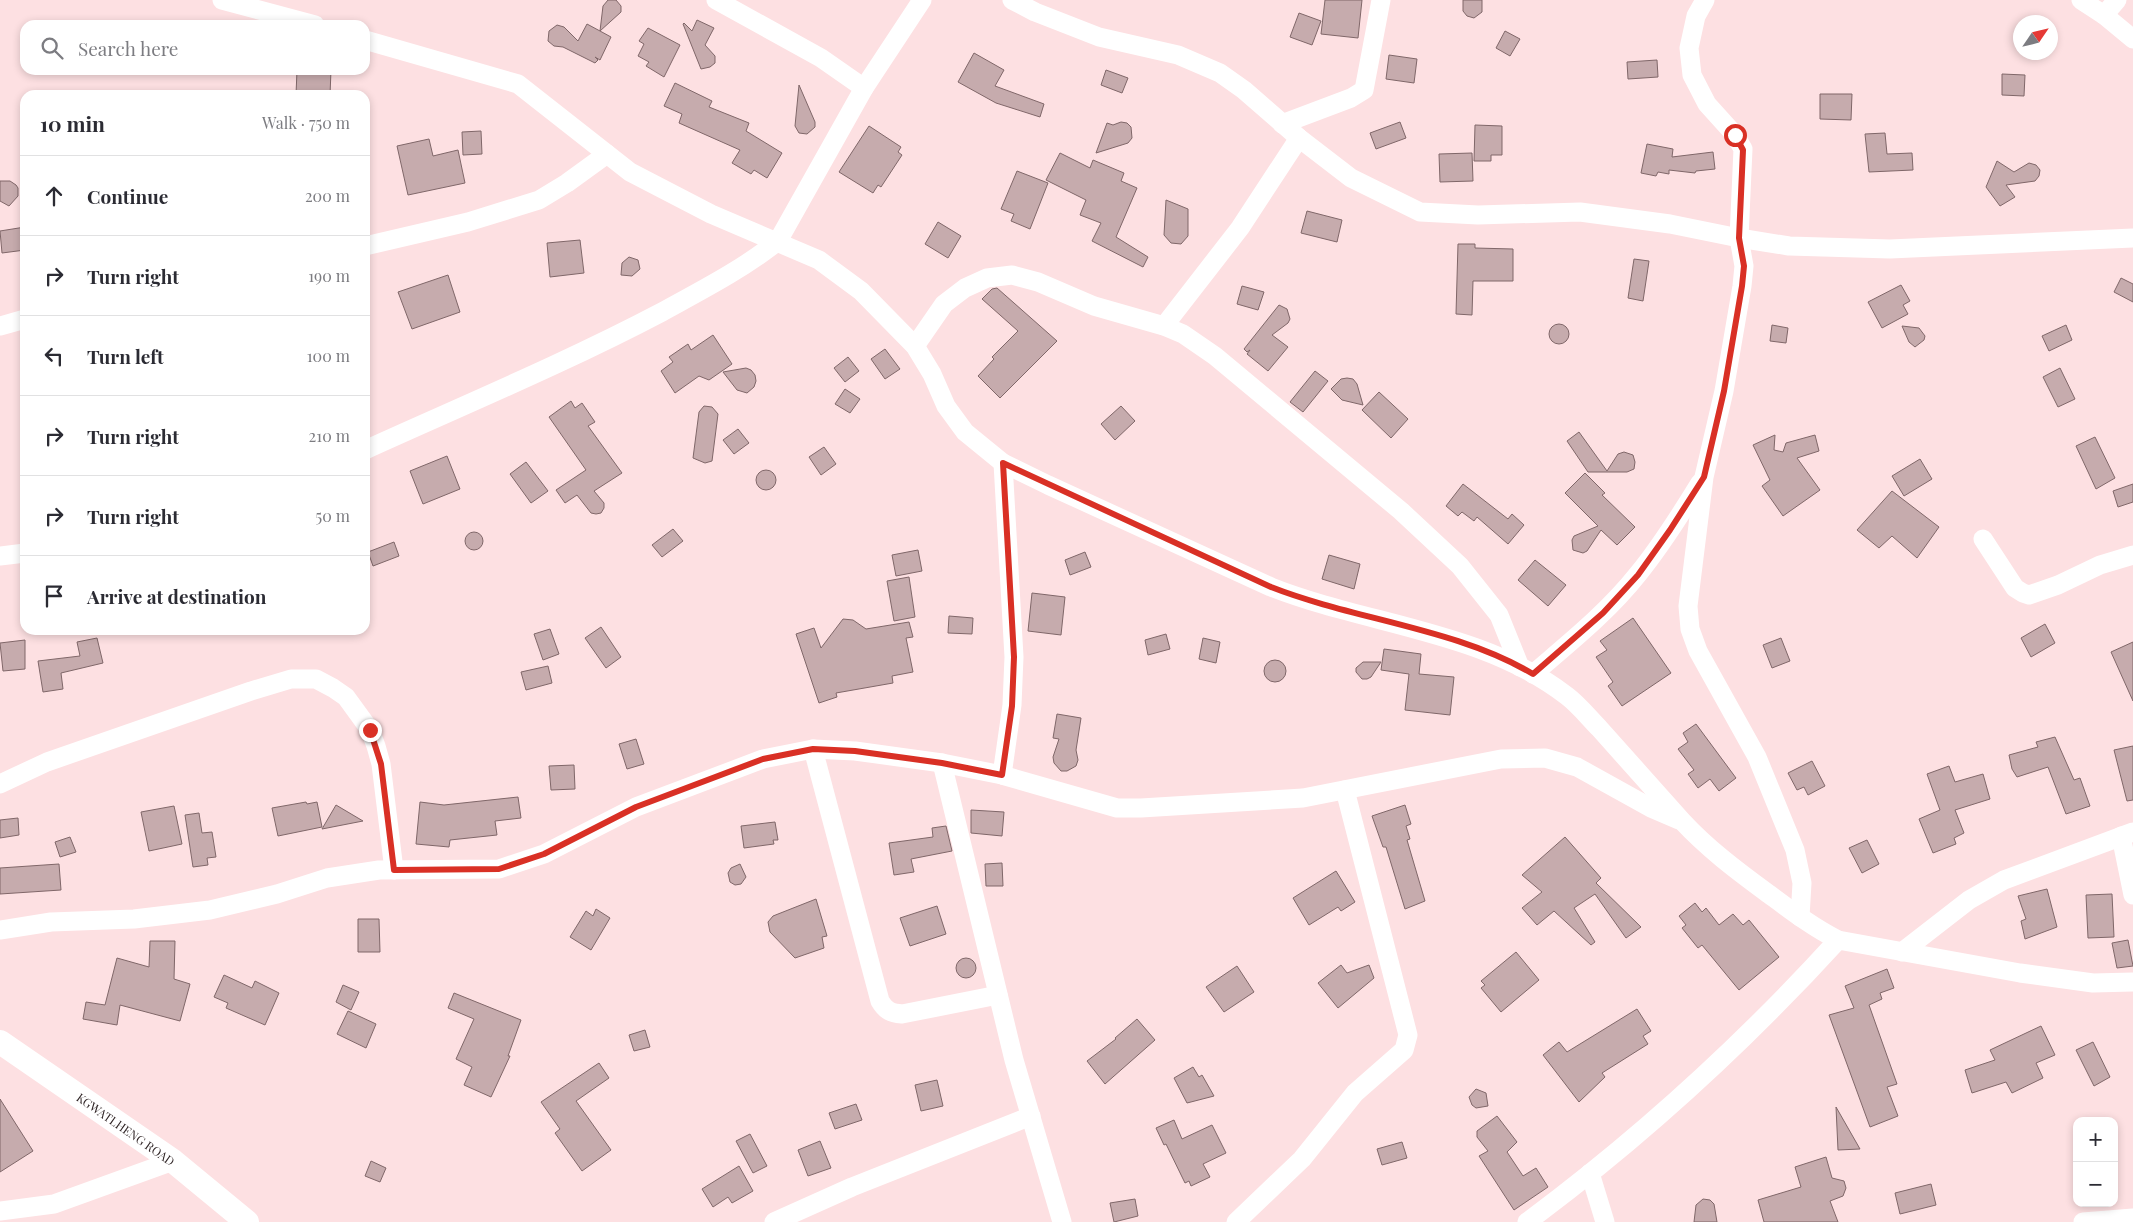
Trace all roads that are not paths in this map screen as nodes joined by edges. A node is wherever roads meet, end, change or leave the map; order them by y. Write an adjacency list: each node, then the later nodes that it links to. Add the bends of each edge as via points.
1 (222, 0): 10 (street)
2 (716, 0): 13 (street, via 821,58)
3 (922, 0): 13 (street)
4 (1012, 0): 14 (street, via 1099,37 1200,63 1244,90)
5 (1381, 0): 14 (street, via 1364,90)
6 (2081, 0): 9 (street)
7 (2117, 0): 9 (street)
8 (1696, 5): 17 (street, via 1688,48 1692,75 1707,104 1735,135 1743,150)
9 (2104, 14): 11 (street)
10 (296, 20)
11 (2133, 39)
12 (370, 41): 16 (street, via 518,84)
13 (864, 88): 19 (street)
14 (1282, 124): 15 (street)
15 (1298, 138): 17 (street, via 1351,178 1420,212 1580,212 1670,224); 23 (street, via 1240,228)
16 (607, 154): 19 (street, via 630,172 711,214); 20 (street, via 539,200 468,222)
17 (1739, 238): 18 (street, via 1789,246 1890,249); 27 (street, via 1744,266 1742,286 1724,391)
18 (2133, 238)
19 (778, 241): 24 (street, via 820,260 861,291); 25 (street, via 714,284 609,340)
20 (370, 245)
21 (20, 320): 22 (street)
22 (0, 326)
23 (1164, 326): 24 (street, via 1094,306 1038,282 1012,276 987,278 965,288 944,304); 32 (street, via 1183,334 1215,356 1401,511 1460,566 1499,615)
24 (915, 346): 26 (street, via 946,406 965,432)
25 (370, 448)
26 (1003, 463): 32 (street, via 1286,593 1460,642); 35 (street, via 1014,657 1012,706)
27 (1704, 477): 32 (street, via 1638,575 1603,613); 42 (street, via 1688,606 1690,629 1698,651 1757,757 1795,850 1802,883)
28 (1983, 540): 30 (street, via 2015,588 2030,595 2100,565)
29 (20, 554): 31 (street)
30 (2133, 555)
31 (0, 556)
32 (1527, 670): 38 (street, via 1568,696)
33 (813, 749): 34 (street, via 855,751); 40 (street, via 763,759 636,807 544,854 499,869); 47 (street, via 880,1001 885,1008 892,1014 902,1014)
34 (942, 763): 35 (street); 47 (street)
35 (1002, 775): 37 (street, via 1117,808 1303,798)
36 (0, 784): 40 (street, via 47,762 251,691 291,679 316,679 346,697 370,730 381,764)
37 (1345, 790): 38 (street, via 1501,759 1545,758 1578,767); 57 (street, via 1408,1043 1396,1058 1355,1093 1302,1159)
38 (1683, 822): 42 (street, via 1717,855)
39 (2127, 834): 41 (street); 45 (street, via 2004,880 1969,900)
40 (394, 870): 43 (street, via 327,878 278,894 210,910 134,919 52,922)
41 (2133, 894)
42 (1800, 917): 44 (street)
43 (0, 930)
44 (1838, 940): 45 (street); 51 (street, via 1794,989 1670,1106)
45 (1902, 952): 46 (street, via 2093,983)
46 (2133, 982)
47 (998, 995): 49 (street)
48 (0, 1042): 50 (street, KGWATLHENG ROAD)
49 (1031, 1116): 55 (street, via 852,1187); 56 (street)
50 (173, 1161): 52 (street, via 54,1204); 54 (street, KGWATLHENG ROAD)
51 (1590, 1173): 58 (street); 59 (street)
52 (0, 1211)
53 (2132, 1219): 60 (street)
54 (248, 1222)
55 (774, 1222)
56 (1062, 1222)
57 (1236, 1222)
58 (1527, 1222)
59 (1605, 1222)
60 (2083, 1222)

